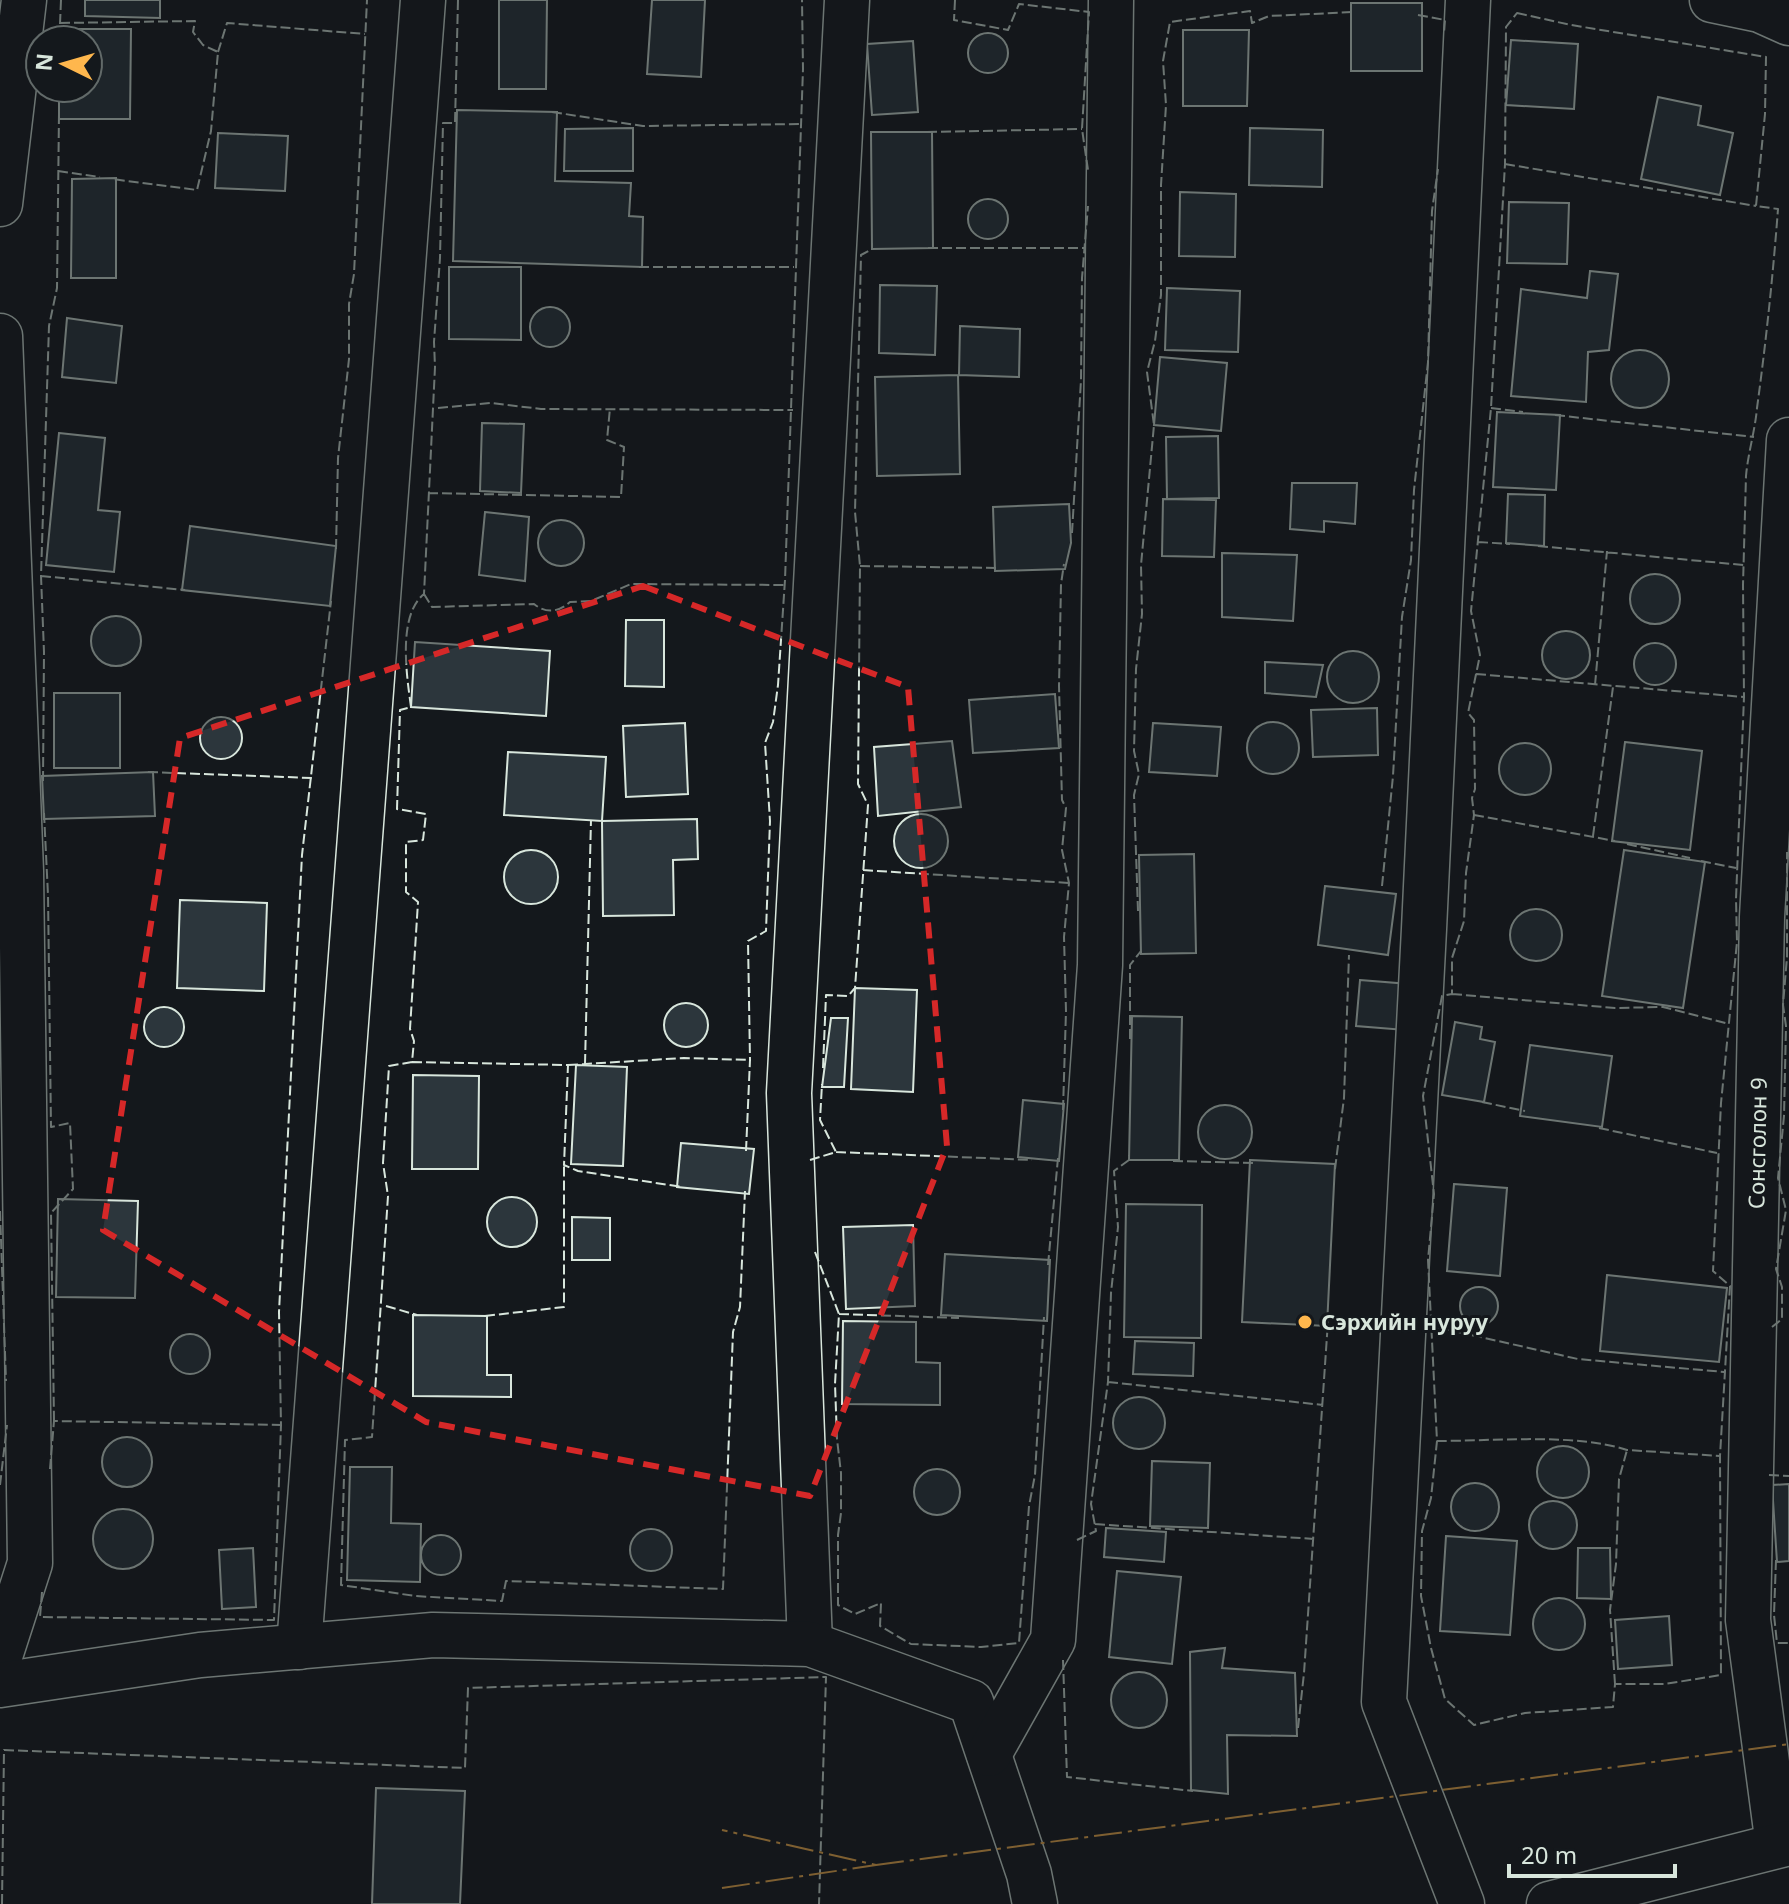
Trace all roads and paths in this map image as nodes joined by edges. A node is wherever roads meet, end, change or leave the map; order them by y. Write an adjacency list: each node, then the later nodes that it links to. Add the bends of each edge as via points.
1 (24, 0): 8 (street)
2 (423, 0): 12 (street)
3 (847, 0): 11 (street, via 789,1093)
4 (1111, 0): 15 (street, via 1100,965 1060,1546 1053,1640)
5 (1468, 0): 18 (street, via 1384,1702)
6 (1712, 0): 7 (street, via 1760,10)
7 (1789, 23)
8 (0, 204)
9 (0, 336): 13 (street, via 21,871 30,1563)
10 (1789, 440): 16 (street, Сонсголон 9, via 1762,917 1748,1620)
11 (810, 1644): 12 (street, via 433,1635); 15 (street, via 971,1702)
12 (299, 1647): 14 (street, via 200,1655)
13 (0, 1656)
14 (0, 1685)
15 (989, 1754): 17 (street)
16 (1784, 1844): 19 (street)
17 (1035, 1904)
18 (1462, 1904)
19 (1549, 1904)

